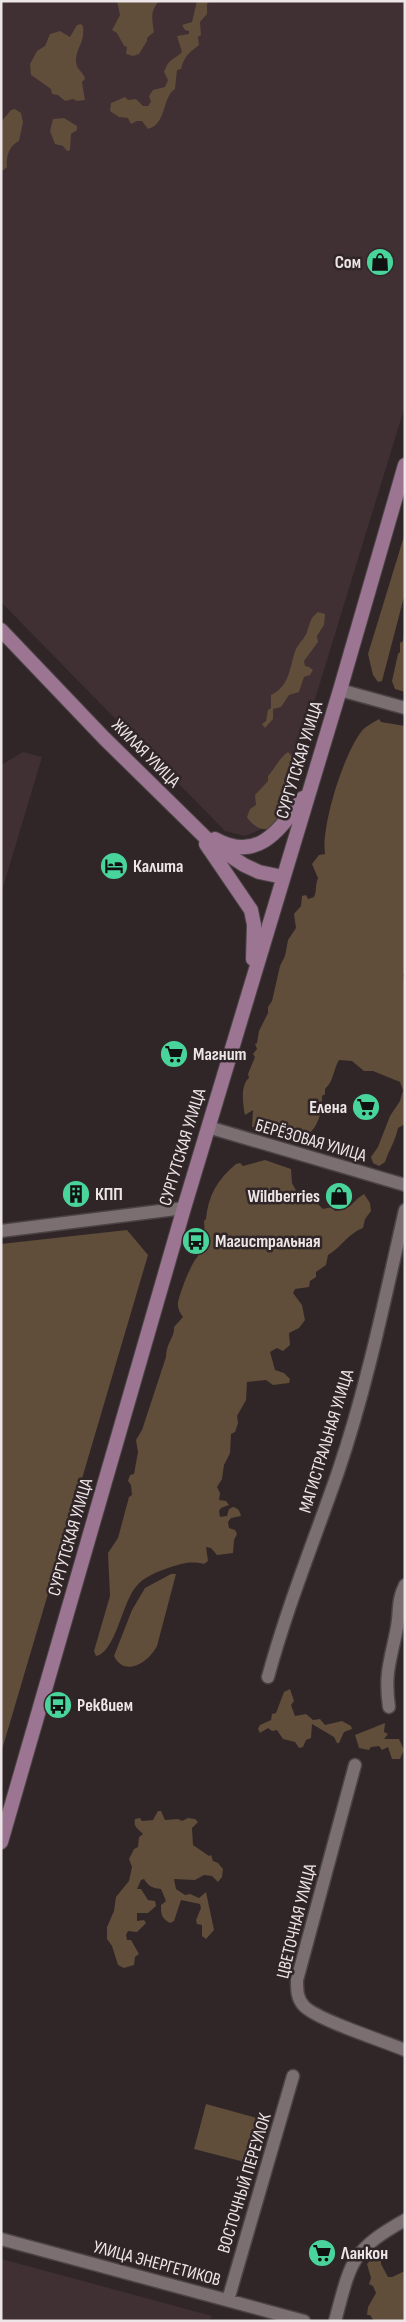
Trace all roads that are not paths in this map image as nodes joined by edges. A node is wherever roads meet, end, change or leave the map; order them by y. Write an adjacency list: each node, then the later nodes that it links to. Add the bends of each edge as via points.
1 (405, 465): 3 (main road, СУРГУТСКАЯ УЛИЦА)
2 (1, 630): 6 (main road, ЖИЛАЯ УЛИЦА)
3 (340, 690): 4 (street); 5 (main road, СУРГУТСКАЯ УЛИЦА)
4 (405, 708)
5 (310, 789): 6 (main road, via 280,828 256,846 228,846); 7 (main road, СУРГУТСКАЯ УЛИЦА)
6 (197, 829): 7 (main road, ЖИЛАЯ УЛИЦА, via 220,850 244,865); 8 (main road, via 251,910 254,925)
7 (283, 877): 8 (main road, СУРГУТСКАЯ УЛИЦА)
8 (252, 977): 9 (main road, СУРГУТСКАЯ УЛИЦА)
9 (208, 1127): 10 (street, БЕРЁЗОВАЯ УЛИЦА); 11 (main road, СУРГУТСКАЯ УЛИЦА)
10 (405, 1185)
11 (184, 1208): 13 (street); 18 (main road, СУРГУТСКАЯ УЛИЦА)
12 (405, 1210): 15 (street, МАГИСТРАЛЬНАЯ УЛИЦА, via 360,1399 338,1471 282,1626)
13 (1, 1231)
14 (405, 1585): 16 (street, via 398,1598 398,1624 387,1666)
15 (268, 1677)
16 (389, 1708)
17 (354, 1765): 19 (street, ЦВЕТОЧНАЯ УЛИЦА, via 297,1990 299,1999 313,2013)
18 (1, 1842)
19 (405, 2050)
20 (293, 2076): 23 (street, ВОСТОЧНЫЙ ПЕРЕУЛОК)
21 (405, 2220): 25 (street, via 378,2235 352,2263)
22 (1, 2239): 23 (street, УЛИЦА ЭНЕРГЕТИКОВ)
23 (228, 2300): 24 (street, УЛИЦА ЭНЕРГЕТИКОВ)
24 (304, 2321)
25 (335, 2321)

